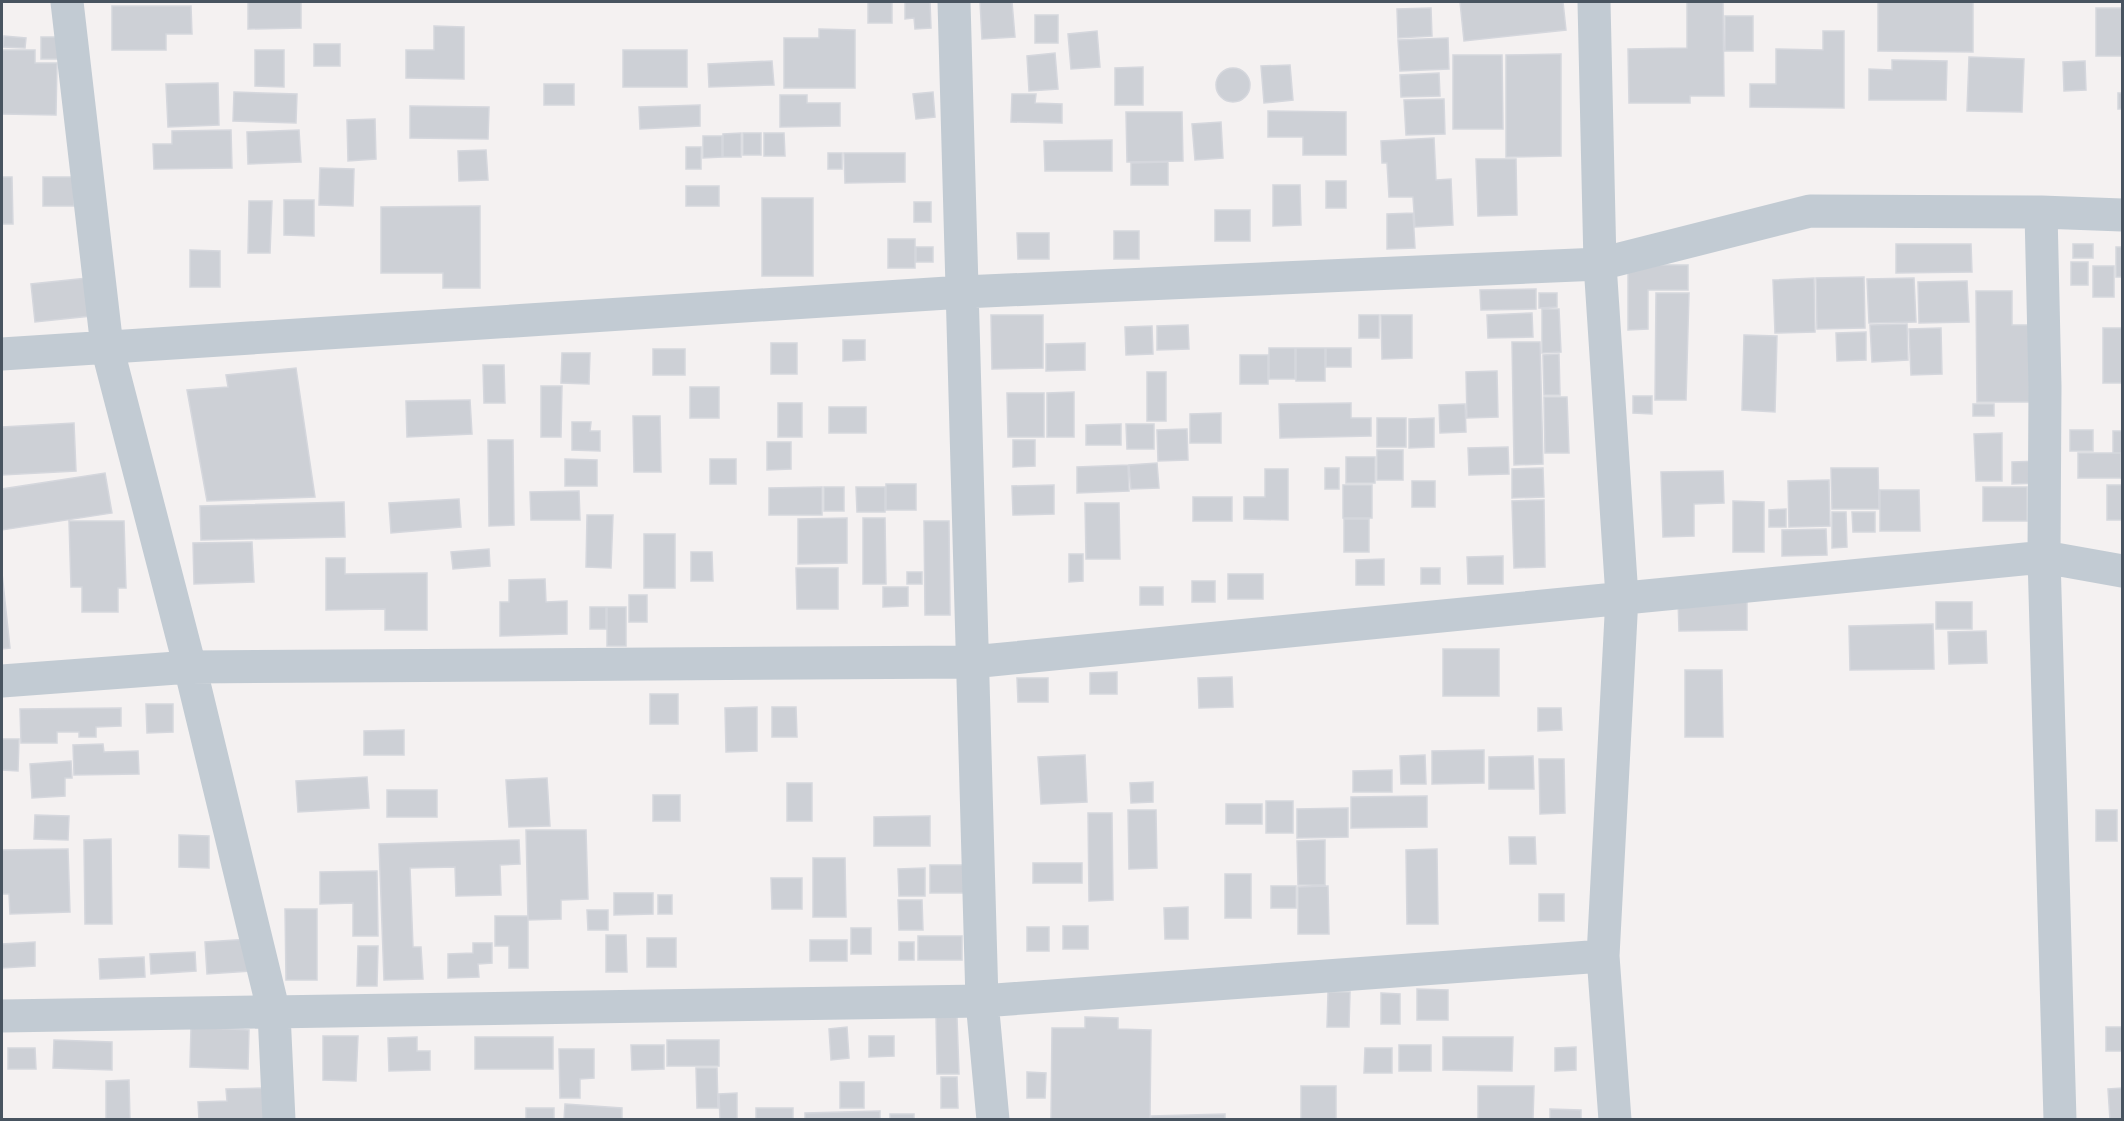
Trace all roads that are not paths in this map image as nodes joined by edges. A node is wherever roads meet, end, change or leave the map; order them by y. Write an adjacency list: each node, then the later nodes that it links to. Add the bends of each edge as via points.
1 (67, 2): 8 (street)
2 (954, 2): 7 (street)
3 (1594, 2): 6 (street)
4 (2041, 212): 5 (street); 6 (street, via 1810,211); 10 (street)
5 (2122, 216)
6 (1600, 264): 7 (street); 12 (street)
7 (963, 292): 8 (street); 13 (street)
8 (107, 347): 9 (street); 14 (street)
9 (2, 354)
10 (2044, 557): 11 (street); 12 (street); 23 (street)
11 (2122, 571)
12 (1622, 597): 13 (street); 16 (street)
13 (972, 662): 14 (street); 17 (street)
14 (190, 667): 15 (street); 18 (street)
15 (2, 681)
16 (1603, 956): 17 (street); 22 (street)
17 (982, 1001): 18 (street); 21 (street)
18 (274, 1013): 19 (street); 20 (street)
19 (2, 1016)
20 (279, 1119)
21 (993, 1119)
22 (1615, 1119)
23 (2060, 1119)

